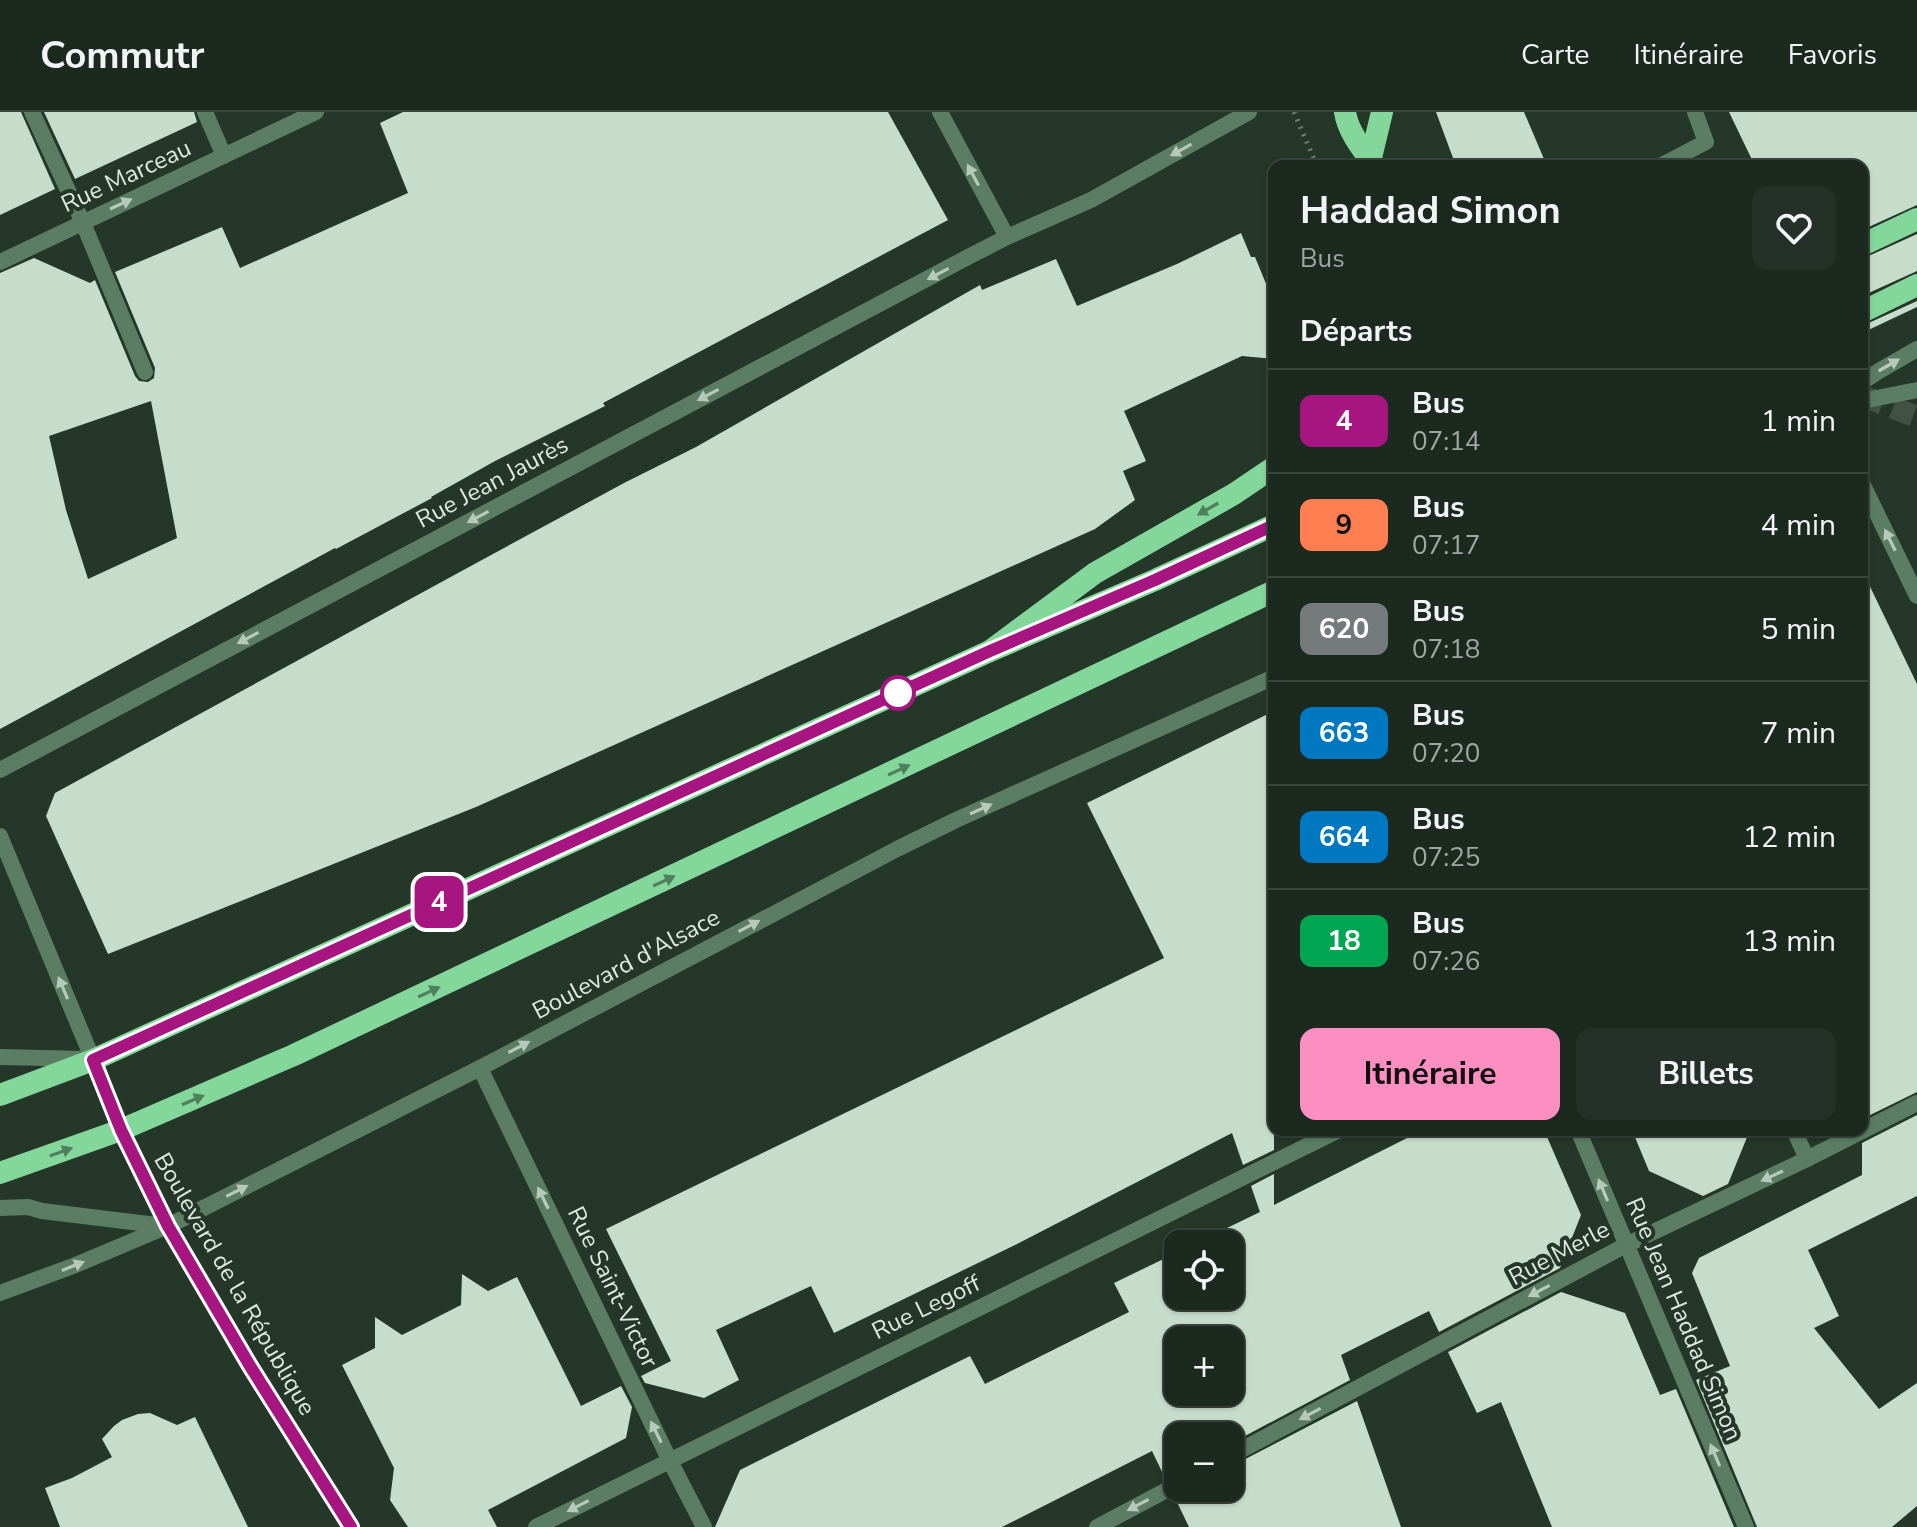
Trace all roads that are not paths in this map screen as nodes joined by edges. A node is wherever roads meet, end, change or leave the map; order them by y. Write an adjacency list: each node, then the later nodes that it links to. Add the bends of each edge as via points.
1 (32, 112): 14 (street)
2 (205, 112): 9 (street)
3 (316, 112): 9 (street, Rue Marceau)
4 (940, 112): 15 (street, one-way to 4)
5 (1249, 112): 15 (street, Rue Jean Jaurès, one-way to 15, via 1091,200)
6 (1345, 112): 11 (highway)
7 (1382, 112): 10 (highway, bridge)
8 (1695, 112): 12 (street, via 1706,142)
9 (224, 156): 14 (street, Rue Marceau, one-way to 9)
10 (1370, 160)
11 (1371, 160)
12 (1672, 160)
13 (1917, 219): 16 (highway)
14 (83, 223): 17 (street, Rue Marceau); 21 (street)
15 (1007, 237): 32 (street, Rue Jean Jaurès, one-way to 32)
16 (1868, 242)
17 (0, 262)
18 (1917, 285): 19 (highway)
19 (1868, 309)
20 (1917, 349): 22 (street, one-way to 20)
21 (145, 372)
22 (1868, 378)
23 (1917, 390): 24 (street)
24 (1868, 400)
25 (1268, 471): 30 (highway, one-way to 30, bridge, via 1095,573)
26 (1868, 495): 29 (street, one-way to 26)
27 (1268, 528): 30 (highway)
28 (1268, 594): 40 (highway, one-way to 28, via 408,1002)
29 (1917, 596)
30 (990, 651): 35 (highway)
31 (1268, 680): 36 (street, Boulevard d'Alsace, one-way to 31, via 913,841)
32 (0, 770)
33 (0, 836): 35 (street, Boulevard de la République, one-way to 33)
34 (0, 1057): 35 (street)
35 (93, 1060): 37 (highway); 40 (main road, Boulevard de la République)
36 (480, 1068): 48 (street, Boulevard d'Alsace, one-way to 36); 52 (street, Rue Saint-Victor, one-way to 36)
37 (0, 1095)
38 (1917, 1103): 39 (street, Rue Merle)
39 (1868, 1128)
40 (121, 1130): 46 (highway, one-way to 40); 48 (main road, Boulevard de la République)
41 (1327, 1136): 52 (street, Rue Legoff)
42 (1581, 1136): 49 (street, Rue Jean Haddad Simon, one-way to 42)
43 (1797, 1136): 45 (street)
44 (1852, 1136): 45 (street, Rue Merle)
45 (1807, 1159): 49 (street, Rue Merle, one-way to 49)
46 (0, 1173)
47 (0, 1208): 48 (street)
48 (168, 1226): 50 (street, Boulevard d'Alsace, one-way to 48); 54 (main road, Boulevard de la République)
49 (1626, 1245): 51 (street, Rue Merle, one-way to 51); 58 (street, Rue Jean Haddad Simon, one-way to 49)
50 (0, 1293)
51 (1244, 1449)
52 (669, 1459): 55 (street, Rue Legoff, one-way to 55); 56 (street, Rue Saint-Victor)
53 (1164, 1491): 57 (street, one-way to 57)
54 (351, 1527)
55 (536, 1527)
56 (704, 1527)
57 (1097, 1527)
58 (1746, 1527)

